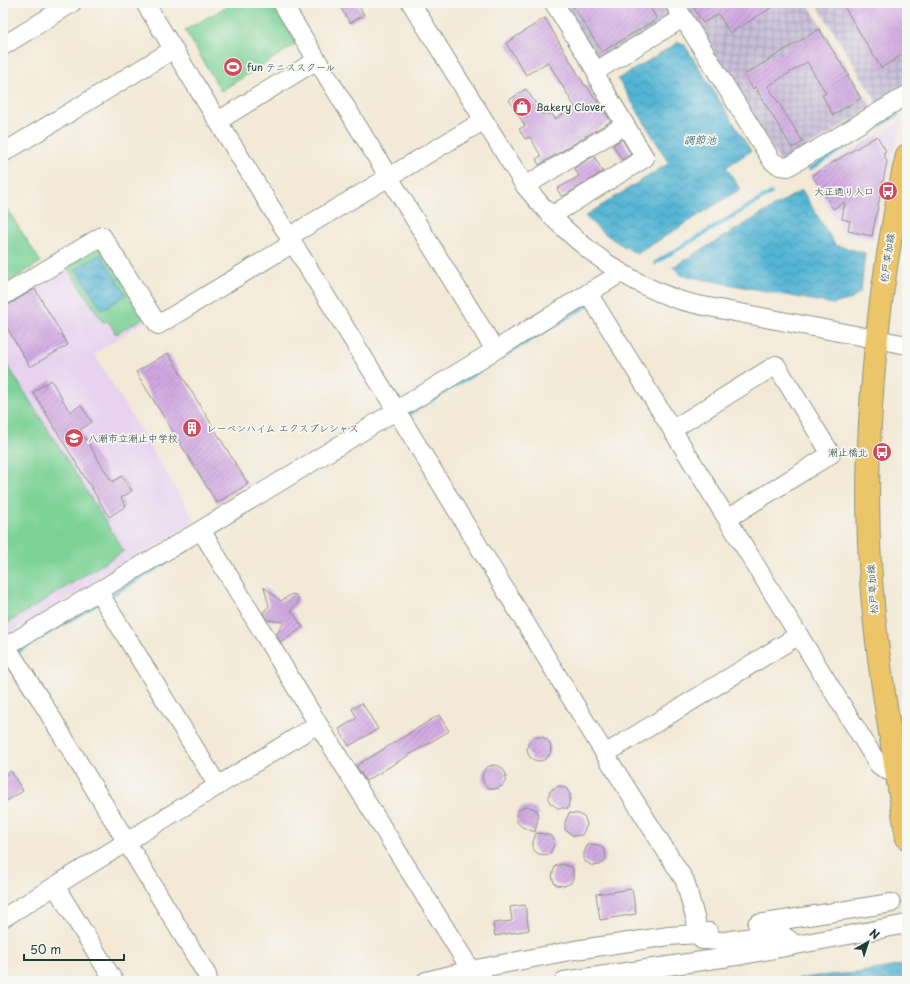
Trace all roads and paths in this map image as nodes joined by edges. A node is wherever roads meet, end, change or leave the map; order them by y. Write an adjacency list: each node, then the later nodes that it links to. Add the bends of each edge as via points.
1 (145, 3): 8 (street)
2 (282, 3): 9 (street)
3 (411, 3): 13 (street)
4 (554, 3): 10 (street)
5 (67, 4): 7 (street)
6 (679, 10): 10 (street); 11 (street, via 772,161 780,166 788,167)
7 (3, 46)
8 (174, 50): 12 (street); 15 (street)
9 (317, 60): 12 (street); 17 (street)
10 (596, 71): 14 (street, via 599,81)
11 (907, 94)
12 (218, 121): 21 (street)
13 (483, 121): 17 (street); 18 (street)
14 (625, 125): 18 (street); 20 (street, via 645,158)
15 (3, 153)
16 (907, 155): 25 (main road, 松戸草加線, via 890,236)
17 (389, 177): 21 (street, via 295,233); 27 (street)
18 (525, 186): 20 (street)
19 (907, 199): 25 (main road, 松戸草加線)
20 (551, 216): 22 (street, via 592,252)
21 (291, 239): 24 (street, via 285,248 158,325 102,236); 28 (street)
22 (621, 273): 23 (street); 25 (street, via 679,300)
23 (588, 293): 27 (street); 29 (street)
24 (3, 296)
25 (876, 338): 26 (street); 37 (main road, 松戸草加線, via 869,430 870,564 881,677)
26 (907, 344)
27 (495, 350): 28 (street)
28 (399, 416): 31 (street); 36 (street)
29 (673, 429): 30 (street); 30 (street, via 776,365 831,454)
30 (726, 519): 33 (street)
31 (205, 537): 32 (street); 35 (street)
32 (98, 590): 34 (street); 38 (street)
33 (799, 635): 36 (street); 37 (street, via 878,764 887,772)
34 (5, 647): 40 (street, via 42,702)
35 (318, 724): 38 (street); 47 (street)
36 (605, 754): 45 (street, via 685,881)
37 (902, 768): 39 (main road, 松戸草加線)
38 (218, 786): 40 (street)
39 (907, 838)
40 (126, 842): 41 (street); 49 (street, via 207,975)
41 (55, 886): 43 (street); 48 (street)
42 (892, 903): 45 (street)
43 (3, 918)
44 (907, 924): 46 (street)
45 (697, 934): 46 (street, via 702,940 725,941 780,933); 47 (street, via 575,950)
46 (796, 945): 51 (street)
47 (471, 970): 50 (street)
48 (114, 981)
49 (208, 981)
50 (426, 981)
51 (564, 981)

